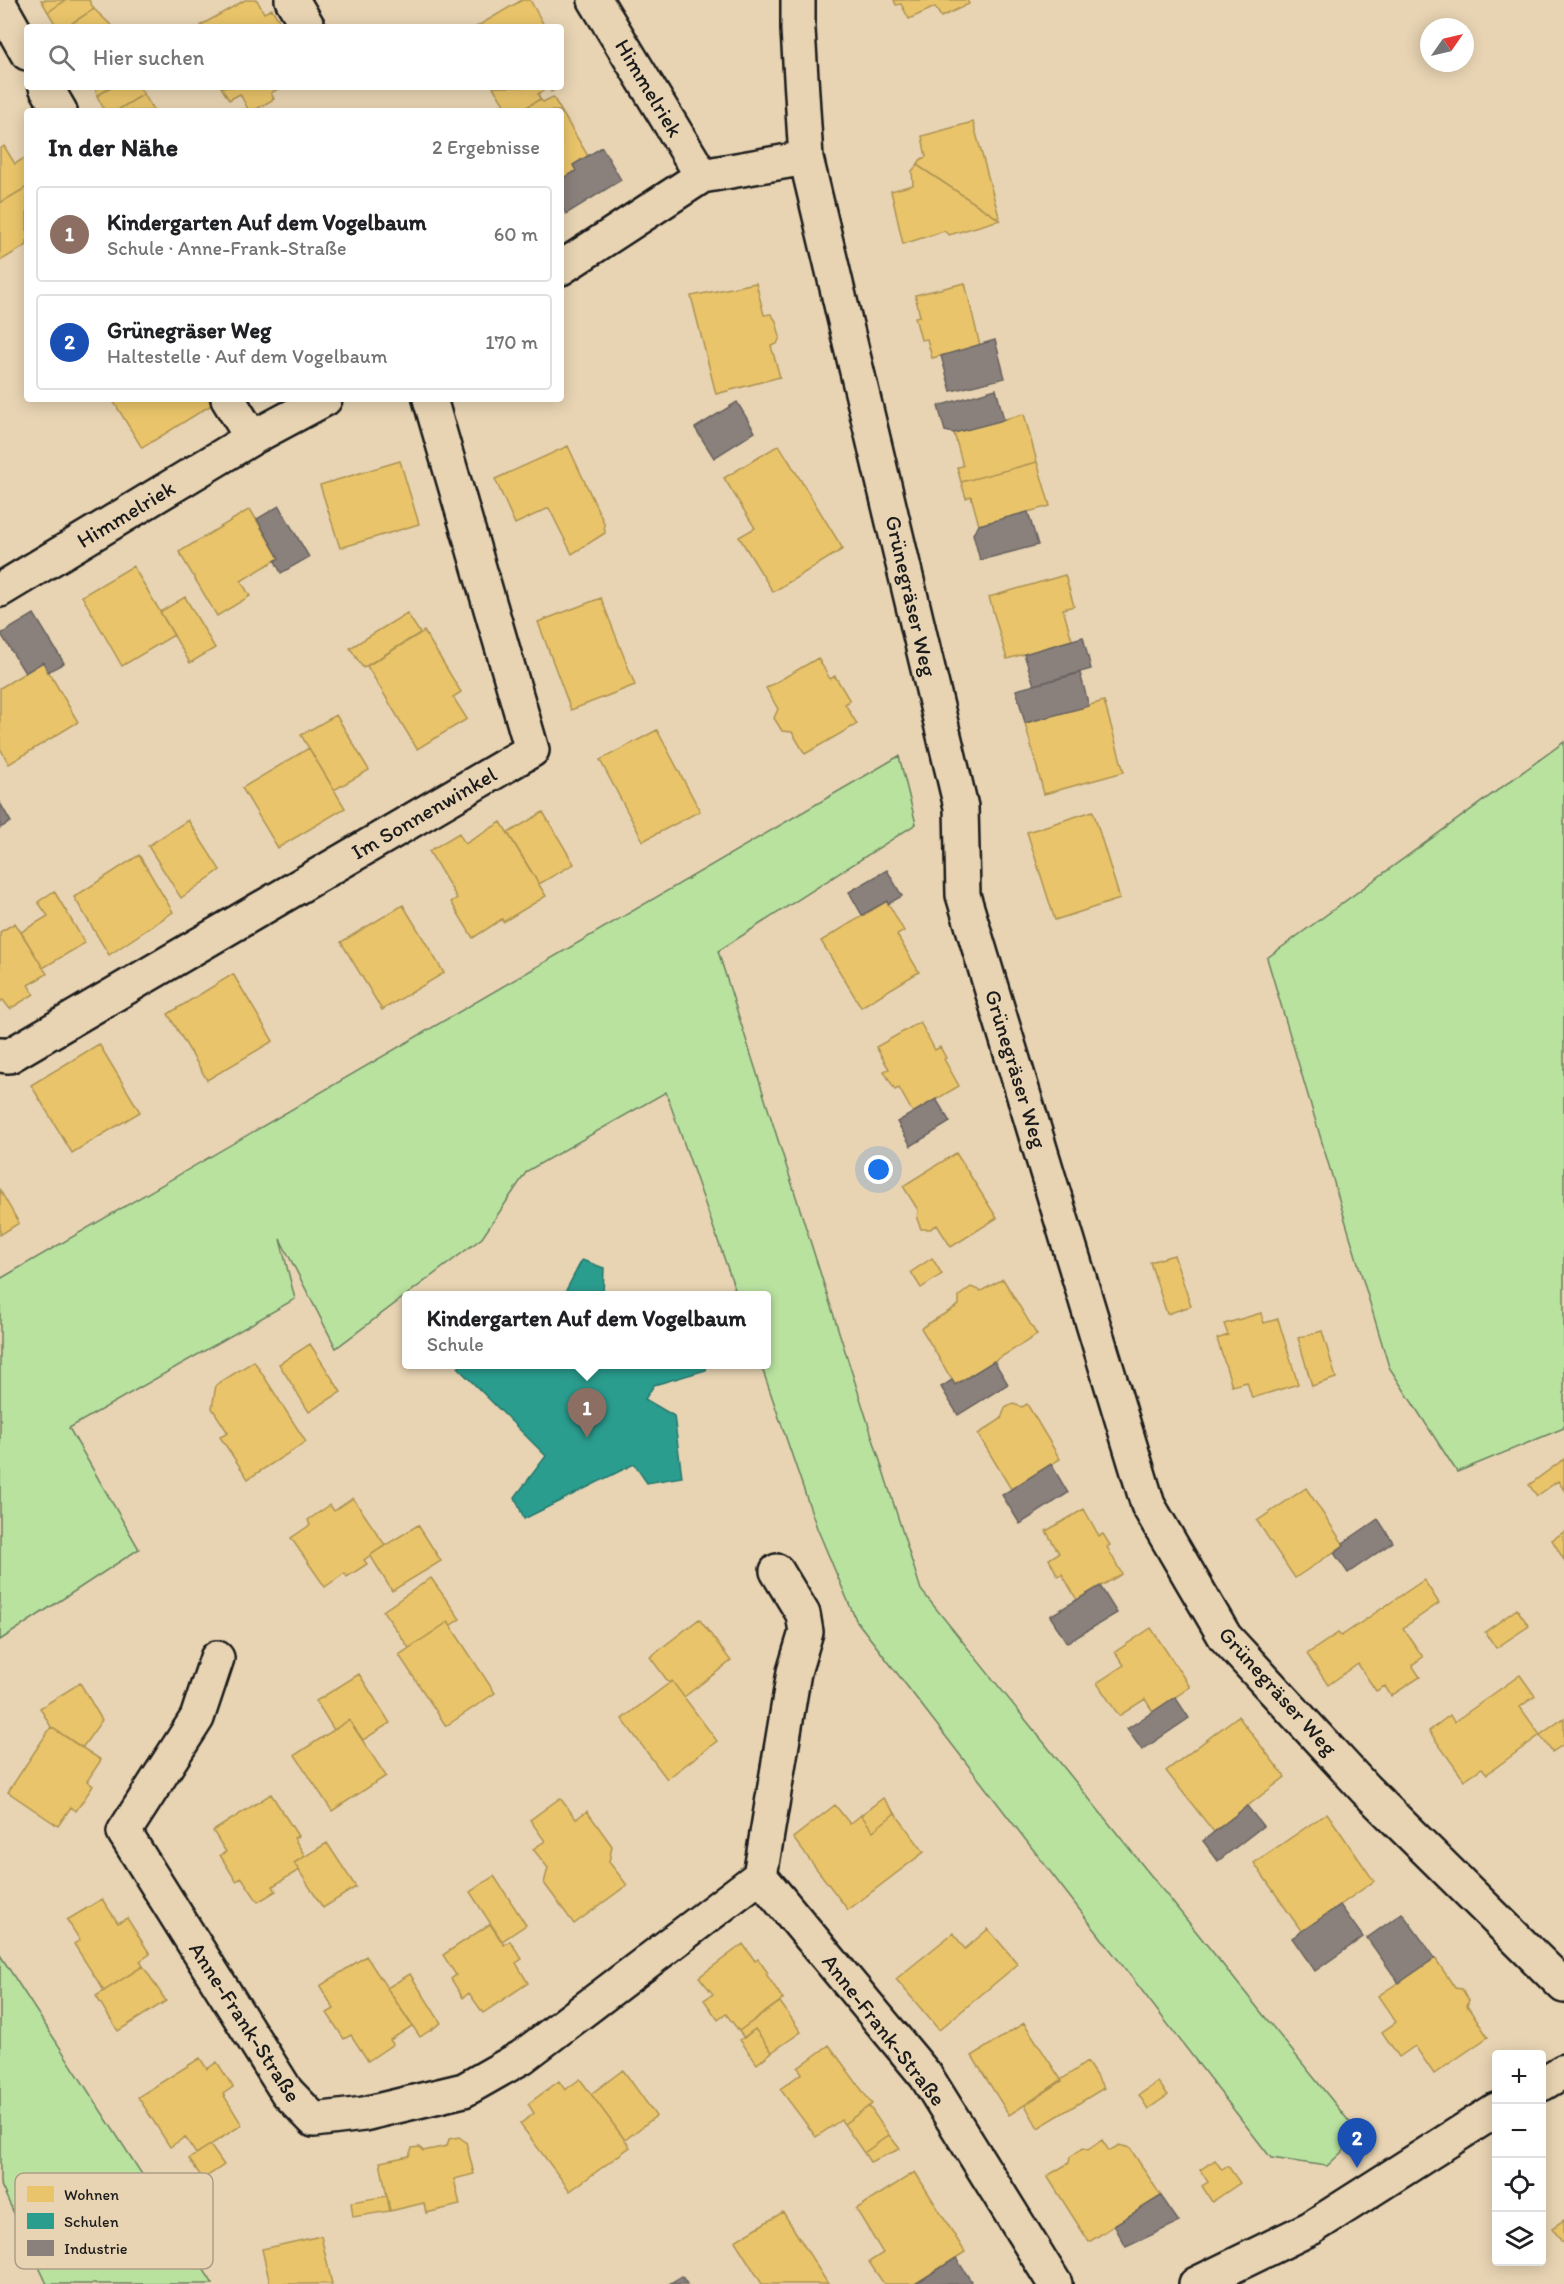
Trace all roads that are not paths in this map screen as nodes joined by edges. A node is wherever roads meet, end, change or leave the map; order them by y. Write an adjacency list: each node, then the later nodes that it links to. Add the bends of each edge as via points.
1 (292, 0): 5 (street)
2 (595, 0): 10 (street, Himmelriek)
3 (798, 0): 9 (street, Grünegräser Weg)
4 (0, 5): 6 (street)
5 (306, 24)
6 (24, 48)
7 (48, 90): 8 (street)
8 (58, 108)
9 (806, 158): 10 (street); 21 (street, Grünegräser Weg, via 961,807 963,895 1148,1505 1225,1637 1365,1789)
10 (702, 176): 11 (street)
11 (564, 266)
12 (230, 402): 15 (street)
13 (319, 402): 15 (street, Himmelriek)
14 (431, 402): 17 (street, Im Sonnenwinkel, via 532,750 9,1056)
15 (252, 438): 16 (street, Himmelriek)
16 (0, 590)
17 (0, 1055)
18 (777, 1571): 20 (street, via 803,1614 806,1632 794,1672)
19 (217, 1658): 20 (street, Anne-Frank-Straße, via 197,1718 124,1832 287,2092 314,2120 364,2114 464,2090 522,2057)
20 (760, 1876): 25 (street, Anne-Frank-Straße, via 926,2076)
21 (1564, 1986)
22 (1564, 2072): 23 (street)
23 (1546, 2082)
24 (1492, 2113): 26 (street, via 1311,2228)
25 (1055, 2284)
26 (1196, 2284)

